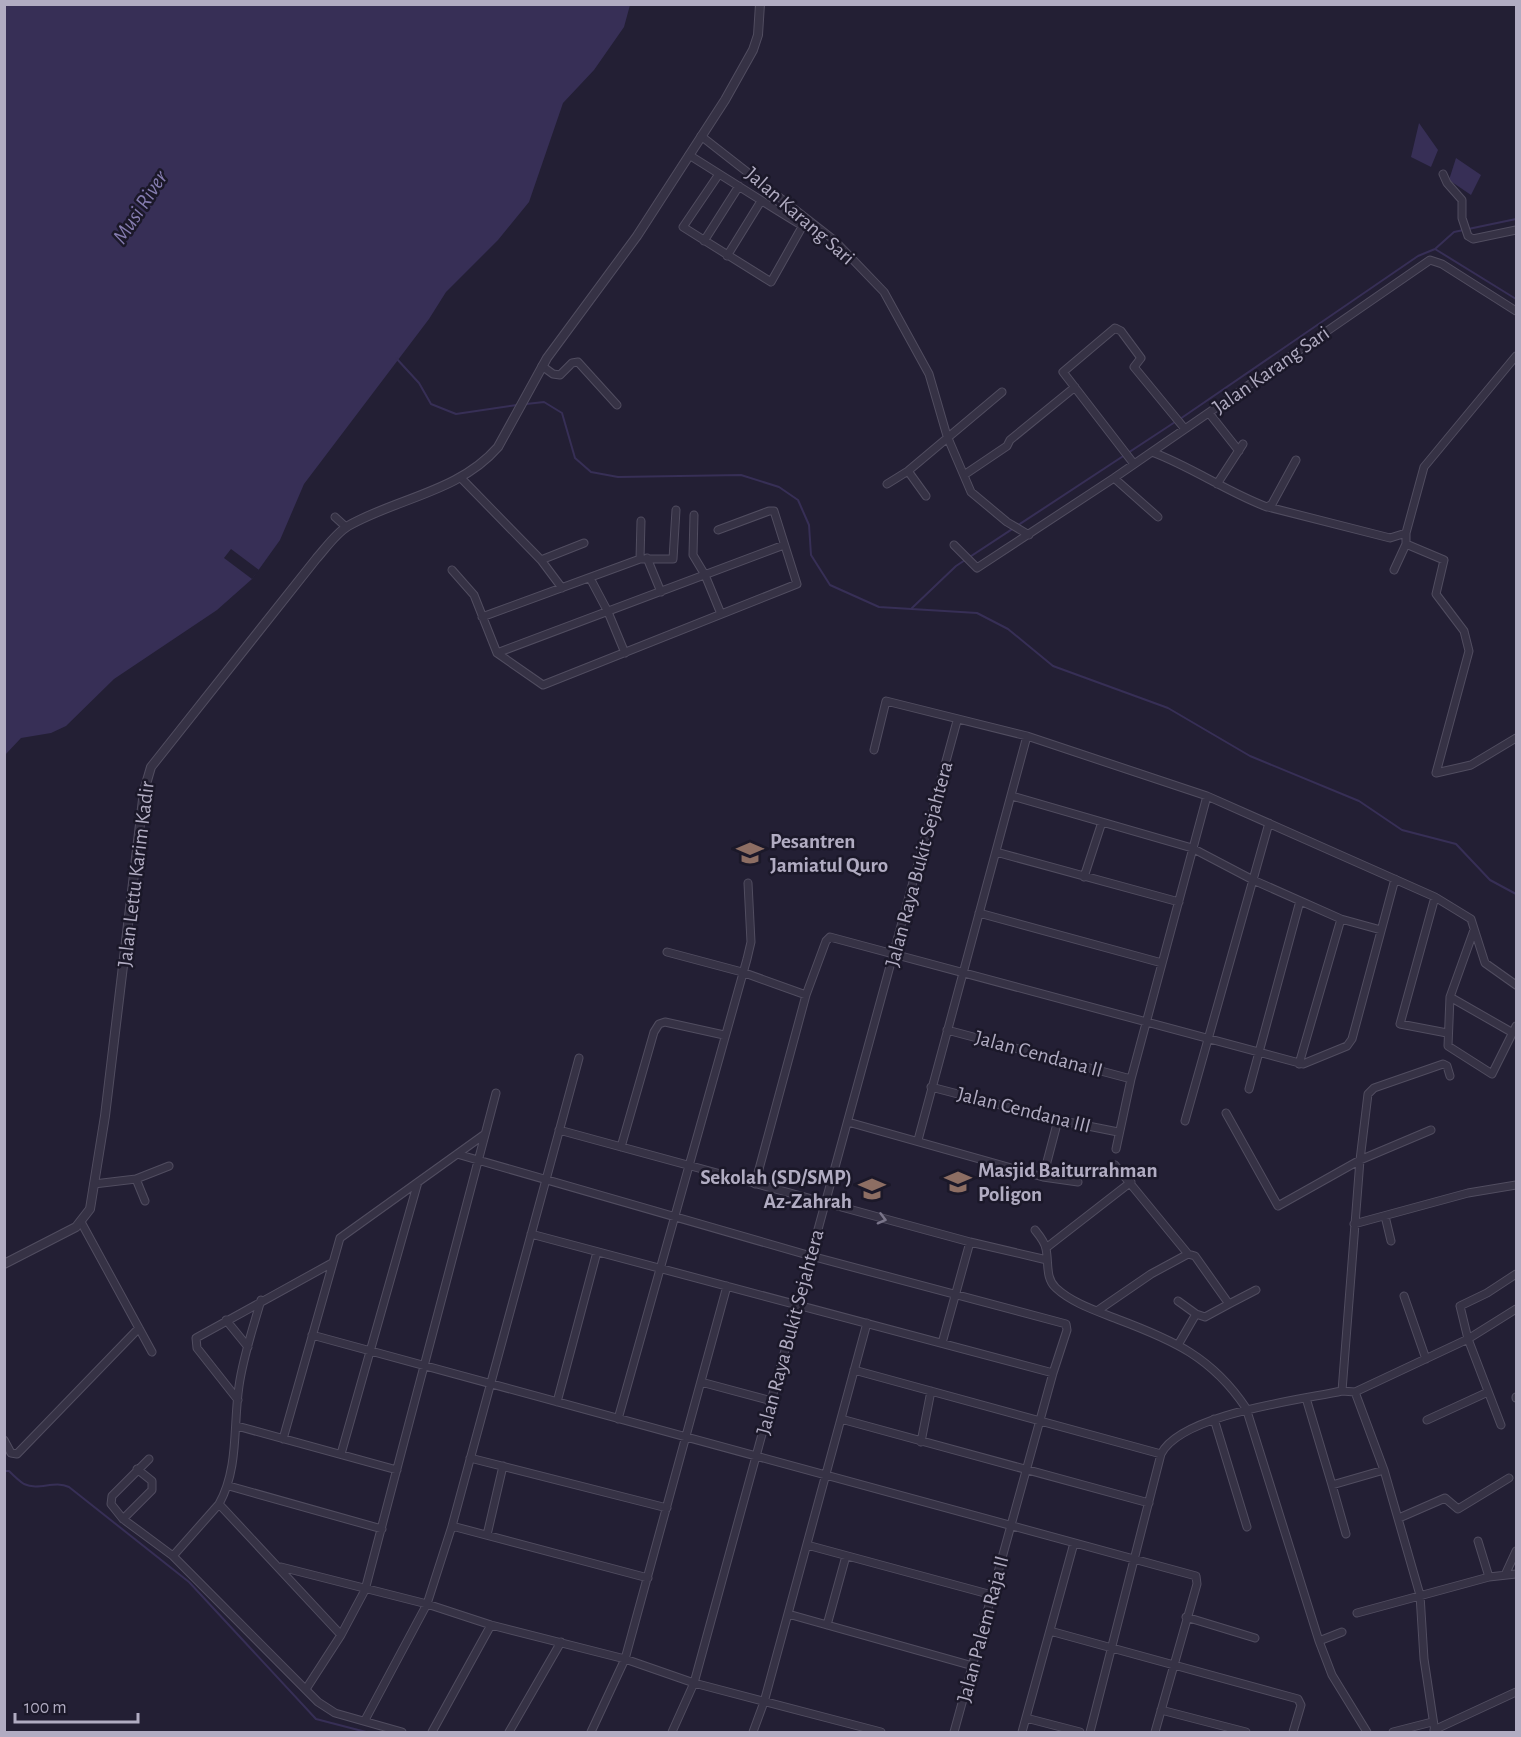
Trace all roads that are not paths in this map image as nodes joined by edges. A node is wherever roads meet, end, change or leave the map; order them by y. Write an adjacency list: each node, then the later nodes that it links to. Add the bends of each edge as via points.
1 (760, 4): 2 (street, Jalan Lettu Karim Kadir, via 758,35 750,55)
2 (701, 135): 3 (street, Jalan Lettu Karim Kadir); 19 (street, Jalan Karang Sari, via 834,240 884,292 929,374)
3 (689, 155): 4 (street); 13 (street, Jalan Lettu Karim Kadir, via 637,236)
4 (719, 174): 6 (street); 9 (street, via 684,225 685,230)
5 (1443, 174): 8 (street, via 1462,200 1466,234 1473,239)
6 (739, 186): 7 (street); 9 (street)
7 (761, 201): 10 (street); 10 (street, via 803,228 772,282)
8 (1516, 230)
9 (704, 241): 10 (street)
10 (727, 256)
11 (1516, 311): 17 (street, Jalan Karang Sari, via 1430,260)
12 (1516, 357): 38 (street, via 1424,467)
13 (542, 366): 16 (street, via 560,375 578,362); 25 (street, Jalan Lettu Karim Kadir, via 514,421 487,459)
14 (1075, 387): 18 (street, via 1064,370 1118,328 1141,358 1134,367); 22 (street); 24 (street, via 1007,446)
15 (1002, 392): 19 (street)
16 (617, 405)
17 (1209, 413): 18 (street, Jalan Karang Sari); 28 (street, via 1241,448)
18 (1183, 427): 20 (street, Jalan Karang Sari)
19 (947, 436): 23 (street); 24 (street, Jalan Karang Sari)
20 (1152, 452): 22 (street, Jalan Karang Sari); 28 (street)
21 (1296, 460): 30 (street)
22 (1133, 461): 26 (street, Jalan Karang Sari)
23 (908, 471): 27 (street); 29 (street)
24 (963, 475): 39 (street, Jalan Karang Sari, via 973,496)
25 (461, 478): 36 (street, Jalan Lettu Karim Kadir); 45 (street)
26 (1114, 478): 34 (street); 39 (street, Jalan Karang Sari)
27 (887, 484)
28 (1217, 484): 30 (street)
29 (926, 496)
30 (1268, 507): 38 (street, via 1390,538)
31 (676, 510): 44 (street, via 674,558)
32 (694, 515): 48 (street, via 693,554)
33 (335, 517): 36 (street)
34 (1158, 517)
35 (641, 521): 44 (street)
36 (346, 527): 123 (street, Jalan Lettu Karim Kadir, via 316,559 148,773)
37 (718, 530): 41 (street, via 772,510)
38 (1406, 533): 43 (street)
39 (1029, 535): 42 (street, Jalan Karang Sari, via 977,568)
40 (584, 543): 45 (street)
41 (784, 544): 48 (street); 53 (street, via 796,584)
42 (954, 544)
43 (1406, 544): 47 (street); 59 (street, via 1444,560 1436,592 1464,631 1469,651 1436,773 1471,765)
44 (643, 558): 49 (street); 51 (street)
45 (542, 560): 50 (street)
46 (452, 570): 54 (street, via 470,589)
47 (1394, 570)
48 (705, 575): 51 (street); 53 (street)
49 (590, 578): 50 (street); 52 (street)
50 (562, 588): 54 (street)
51 (661, 592): 52 (street)
52 (608, 612): 55 (street); 56 (street)
53 (721, 614): 56 (street)
54 (482, 618): 55 (street)
55 (497, 652): 56 (street, via 543,685)
56 (625, 652)
57 (957, 721): 58 (street); 60 (street, via 886,701); 79 (street, Jalan Raya Bukit Sejahtera)
58 (1028, 736): 61 (street); 62 (street)
59 (1516, 738)
60 (874, 750)
61 (1012, 796): 63 (street); 66 (street)
62 (1207, 796): 64 (street); 65 (street)
63 (1102, 822): 65 (street); 67 (street)
64 (1269, 823): 68 (street); 69 (street)
65 (1192, 848): 69 (street); 73 (street)
66 (996, 852): 67 (street); 74 (street)
67 (1084, 877): 73 (street)
68 (1395, 879): 71 (street); 76 (street)
69 (1252, 880): 72 (street); 91 (street)
70 (748, 883): 81 (street, via 751,942)
71 (1435, 897): 77 (street, via 1468,917); 89 (street, via 1400,1024)
72 (1300, 901): 75 (street); 92 (street)
73 (1179, 902): 80 (street)
74 (979, 913): 80 (street); 82 (street)
75 (1341, 919): 76 (street); 94 (street)
76 (1381, 930): 94 (street, via 1349,1043)
77 (1474, 930): 83 (street, via 1486,965); 85 (street)
78 (667, 952): 81 (street)
79 (894, 953): 82 (street); 84 (street, via 830,937); 103 (street, Jalan Raya Bukit Sejahtera)
80 (1162, 963): 86 (street)
81 (742, 972): 84 (street); 90 (street)
82 (963, 972): 86 (street); 87 (street)
83 (1516, 985)
84 (806, 995): 124 (street)
85 (1450, 998): 88 (street); 89 (street)
86 (1146, 1022): 91 (street); 96 (street)
87 (947, 1030): 96 (street, Jalan Cendana II); 97 (street)
88 (1515, 1030): 89 (street, via 1492,1074 1450,1049)
89 (1447, 1033)
90 (724, 1035): 109 (street, via 659,1024); 116 (street)
91 (1207, 1038): 92 (street); 102 (street)
92 (1258, 1052): 94 (street); 98 (street)
93 (579, 1058): 104 (street)
94 (1299, 1064)
95 (1450, 1076): 113 (street, via 1443,1064 1370,1091)
96 (1131, 1079): 106 (street)
97 (931, 1088): 101 (street, Jalan Cendana III); 108 (street)
98 (1249, 1089)
99 (496, 1093): 107 (street)
100 (1226, 1113): 113 (street, via 1278,1206)
101 (1058, 1120): 106 (street, Jalan Cendana III); 117 (street)
102 (1185, 1121)
103 (848, 1122): 108 (street); 127 (street, Jalan Raya Bukit Sejahtera)
104 (559, 1130): 109 (street); 119 (street)
105 (1431, 1130): 113 (street)
106 (1118, 1132): 110 (street)
107 (485, 1134): 111 (street); 112 (street)
108 (918, 1140): 117 (street)
109 (621, 1147): 116 (street)
110 (1116, 1149)
111 (457, 1154): 112 (street); 120 (street)
112 (478, 1160): 119 (street); 167 (street)
113 (1360, 1160): 131 (street)
114 (1115, 1165): 122 (street)
115 (169, 1166): 118 (street)
116 (689, 1166): 124 (street); 128 (street)
117 (1043, 1177): 121 (street)
118 (136, 1179): 123 (street); 126 (street)
119 (546, 1179): 128 (street); 133 (street)
120 (418, 1182): 141 (street, via 343,1235); 164 (street)
121 (1078, 1182)
122 (1131, 1182): 136 (street); 138 (street)
123 (94, 1184): 130 (street, Jalan Lettu Karim Kadir, via 90,1209)
124 (755, 1184): 127 (street)
125 (1516, 1185): 129 (street, via 1468,1193)
126 (145, 1201)
127 (826, 1203): 135 (street, one-way to 135); 139 (street, Jalan Raya Bukit Sejahtera)
128 (674, 1216): 139 (street); 143 (street)
129 (1385, 1216): 131 (street); 134 (street)
130 (81, 1222): 142 (street); 158 (street)
131 (1354, 1224): 173 (street)
132 (1035, 1230): 136 (street)
133 (531, 1234): 137 (street); 171 (street)
134 (1391, 1241)
135 (970, 1242): 140 (street); 147 (street)
136 (1046, 1248): 140 (street)
137 (597, 1252): 143 (street); 179 (street)
138 (1188, 1254): 151 (street, via 1195,1256); 154 (street)
139 (811, 1256): 147 (street); 152 (street, Jalan Raya Bukit Sejahtera)
140 (1047, 1260): 154 (street, via 1050,1279 1057,1289)
141 (332, 1263): 149 (street); 159 (street)
142 (4, 1264)
143 (660, 1269): 145 (street); 181 (street)
144 (1516, 1274): 160 (street, via 1460,1306)
145 (727, 1286): 152 (street); 170 (street)
146 (1256, 1290): 151 (street)
147 (955, 1294): 161 (street); 169 (street, Jalan Palem Raja II, via 1066,1324)
148 (1404, 1296): 166 (street)
149 (261, 1300): 156 (street); 163 (street)
150 (1178, 1301): 155 (street)
151 (1229, 1304): 155 (street, via 1209,1316)
152 (798, 1305): 157 (street); 178 (street, Jalan Raya Bukit Sejahtera)
153 (1516, 1309): 160 (street)
154 (1097, 1311): 162 (street)
155 (1196, 1314): 162 (street)
156 (226, 1320): 163 (street); 177 (street, via 198,1335 195,1345)
157 (867, 1323): 161 (street); 168 (street)
158 (139, 1328): 165 (street); 190 (street, via 17,1454 11,1453)
159 (312, 1335): 164 (street); 189 (street)
160 (1468, 1339): 166 (street); 175 (street)
161 (942, 1343): 169 (street)
162 (1178, 1345): 180 (street, via 1214,1368 1230,1383)
163 (248, 1347): 177 (street)
164 (370, 1351): 167 (street); 193 (street)
165 (152, 1352)
166 (1426, 1359): 174 (street)
167 (424, 1366): 171 (street); 200 (street)
168 (854, 1370): 172 (street); 182 (street)
169 (1053, 1373): 185 (street, Jalan Palem Raja II)
170 (701, 1382): 178 (street); 188 (street)
171 (490, 1384): 179 (street); 196 (street)
172 (931, 1391): 185 (street); 191 (street)
173 (1342, 1391): 174 (street); 176 (street)
174 (1355, 1392): 201 (street)
175 (1488, 1392): 184 (street); 186 (street)
176 (1306, 1398): 180 (street); 204 (street)
177 (238, 1400): 187 (street)
178 (772, 1401): 194 (street, Jalan Raya Bukit Sejahtera)
179 (557, 1402): 181 (street)
180 (1246, 1408): 183 (street); 242 (street)
181 (618, 1419): 188 (street)
182 (841, 1419): 191 (street); 202 (street)
183 (1214, 1419): 192 (street, via 1170,1441); 213 (street)
184 (1427, 1420)
185 (1040, 1421): 192 (street); 199 (street, Jalan Palem Raja II)
186 (1502, 1425)
187 (237, 1426): 189 (street); 205 (street)
188 (686, 1438): 194 (street); 208 (street)
189 (283, 1439): 193 (street)
190 (4, 1440)
191 (921, 1442): 199 (street)
192 (1161, 1454): 206 (street)
193 (341, 1455): 200 (street)
194 (756, 1457): 202 (street); 248 (street, Jalan Raya Bukit Sejahtera)
195 (149, 1458): 198 (street)
196 (470, 1458): 197 (street); 211 (street)
197 (503, 1466): 208 (street); 216 (street)
198 (137, 1469): 210 (street, via 112,1496 111,1504); 210 (street, via 152,1481 152,1490)
199 (1026, 1469): 206 (street); 212 (street, Jalan Palem Raja II)
200 (397, 1470): 214 (street)
201 (1384, 1470): 204 (street); 209 (street)
202 (826, 1476): 212 (street); 219 (street)
203 (1509, 1478): 209 (street, via 1458,1509 1444,1498)
204 (1332, 1485): 215 (street)
205 (229, 1486): 207 (street); 214 (street)
206 (1149, 1503): 223 (street)
207 (219, 1504): 221 (street); 224 (street)
208 (667, 1508): 228 (street)
209 (1399, 1518): 231 (street)
210 (123, 1519): 221 (street)
211 (452, 1526): 216 (street); 232 (street)
212 (1011, 1526): 218 (street); 230 (street, Jalan Palem Raja II)
213 (1247, 1527)
214 (382, 1529): 229 (street)
215 (1346, 1533)
216 (487, 1535): 228 (street)
217 (1478, 1541): 227 (street)
218 (1074, 1543): 223 (street); 238 (street)
219 (807, 1545): 222 (street); 233 (street)
220 (1516, 1551): 226 (street)
221 (173, 1556): 249 (street)
222 (846, 1556): 230 (street); 237 (street)
223 (1134, 1559): 235 (street, via 1198,1578); 244 (street)
224 (281, 1567): 229 (street); 240 (street)
225 (1516, 1574): 226 (street)
226 (1505, 1575): 227 (street)
227 (1489, 1577): 231 (street)
228 (648, 1578): 245 (street)
229 (365, 1590): 232 (street); 240 (street)
230 (992, 1595): 246 (street, Jalan Palem Raja II)
231 (1420, 1595): 234 (street); 255 (street)
232 (427, 1604): 236 (street); 254 (street)
233 (788, 1614): 237 (street); 251 (street)
234 (1357, 1614)
235 (1186, 1617): 241 (street); 247 (street)
236 (491, 1625): 243 (street); 258 (street)
237 (827, 1625): 246 (street)
238 (1050, 1631): 244 (street); 253 (street)
239 (1342, 1632): 242 (street)
240 (341, 1635): 249 (street)
241 (1255, 1638)
242 (1319, 1641): 271 (street, via 1332,1675)
243 (561, 1642): 245 (street); 259 (street)
244 (1111, 1649): 247 (street); 267 (street)
245 (626, 1659): 248 (street); 260 (street)
246 (973, 1666): 264 (street, Jalan Palem Raja II)
247 (1172, 1667): 252 (street); 270 (street, via 1298,1699 1301,1705)
248 (694, 1683): 251 (street); 261 (street, Jalan Raya Bukit Sejahtera)
249 (306, 1689): 254 (street, via 335,1713)
250 (1515, 1695): 256 (street)
251 (764, 1702): 262 (street); 263 (street)
252 (1161, 1710): 268 (street); 269 (street)
253 (1026, 1718): 265 (street); 266 (street)
254 (365, 1720): 257 (street)
255 (1432, 1722): 256 (street); 272 (street)
256 (1435, 1731)
257 (402, 1732)
258 (432, 1732)
259 (510, 1732)
260 (591, 1732)
261 (672, 1732)
262 (753, 1732)
263 (881, 1732)
264 (954, 1732)
265 (1022, 1732)
266 (1080, 1732)
267 (1090, 1732)
268 (1155, 1732)
269 (1246, 1732)
270 (1293, 1732)
271 (1367, 1732)
272 (1393, 1732)

